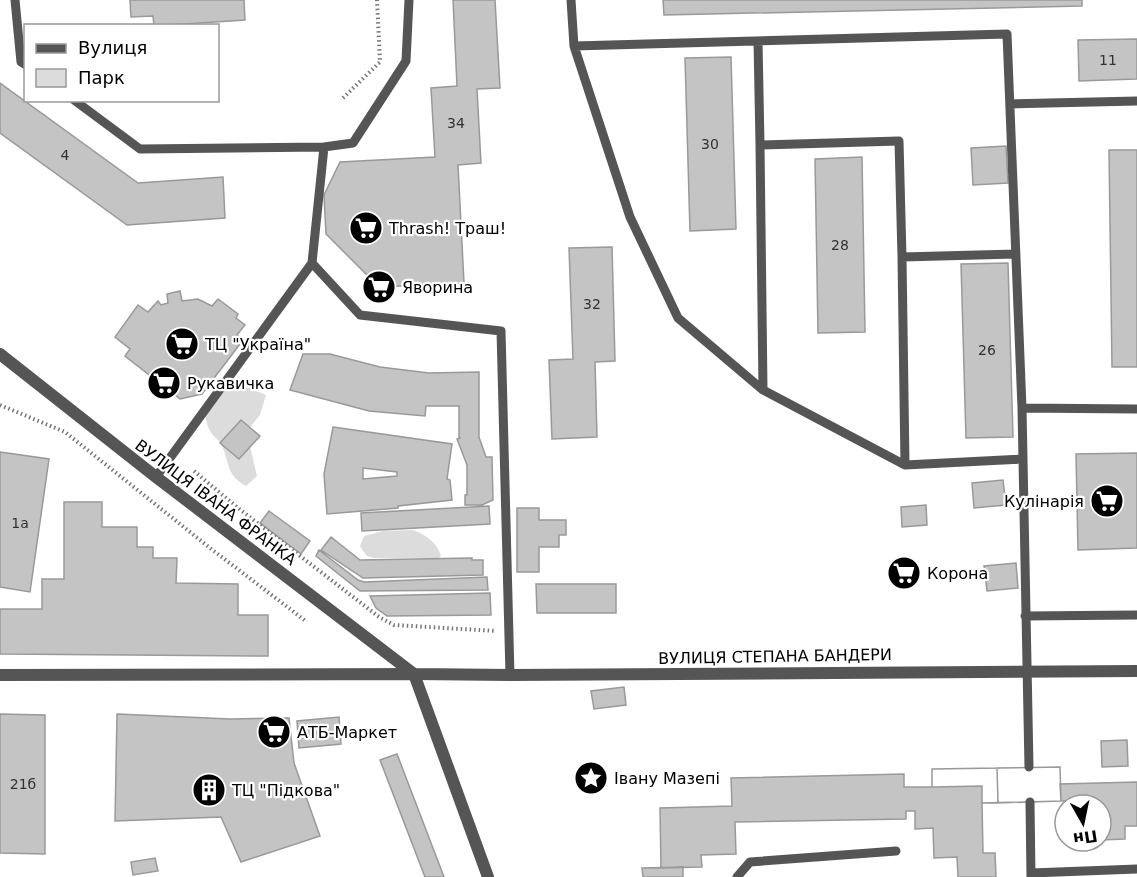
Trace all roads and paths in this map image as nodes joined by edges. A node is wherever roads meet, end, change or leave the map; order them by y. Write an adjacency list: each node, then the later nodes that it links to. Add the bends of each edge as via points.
1 (15, 0): 7 (lane)
2 (377, 0): 8 (path, via 380,62)
3 (409, 0): 13 (lane, via 406,61 353,144)
4 (571, 0): 6 (lane)
5 (758, 41): 6 (lane); 11 (lane, via 1007,34); 12 (lane)
6 (574, 46): 18 (lane, via 630,217 678,318)
7 (24, 64)
8 (343, 98)
9 (1137, 101): 11 (lane)
10 (77, 102): 13 (lane, via 140,149)
11 (1010, 104): 14 (lane)
12 (760, 145): 15 (lane, via 899,141); 18 (lane)
13 (324, 147): 16 (lane)
14 (1016, 254): 15 (lane); 20 (lane)
15 (902, 257): 23 (lane)
16 (312, 263): 25 (lane); 29 (lane, via 360,315 501,331)
17 (0, 354): 25 (street, ВУЛИЦЯ ІВАНА ФРАНКА)
18 (763, 390): 23 (lane)
19 (0, 405): 28 (path, via 65,432)
20 (1022, 408): 21 (lane); 22 (lane)
21 (1137, 409)
22 (1023, 459): 23 (lane); 27 (lane)
23 (905, 465)
24 (194, 471): 29 (path, via 394,625)
25 (156, 477): 32 (street, ВУЛИЦЯ ІВАНА ФРАНКА)
26 (1137, 615): 27 (lane)
27 (1025, 616): 30 (lane)
28 (307, 622)
29 (509, 632): 34 (lane)
30 (1027, 670): 31 (street, ВУЛИЦЯ СТЕПАНА БАНДЕРИ); 34 (street, ВУЛИЦЯ СТЕПАНА БАНДЕРИ); 35 (lane)
31 (1137, 671)
32 (414, 674): 33 (street, ВУЛИЦЯ СТЕПАНА БАНДЕРИ); 34 (street, ВУЛИЦЯ СТЕПАНА БАНДЕРИ); 40 (street)
33 (0, 675)
34 (510, 675)
35 (1029, 767)
36 (1030, 802): 39 (lane)
37 (896, 851): 41 (lane, via 750,861)
38 (1137, 869): 39 (lane)
39 (1032, 875)
40 (488, 877)
41 (737, 877)

